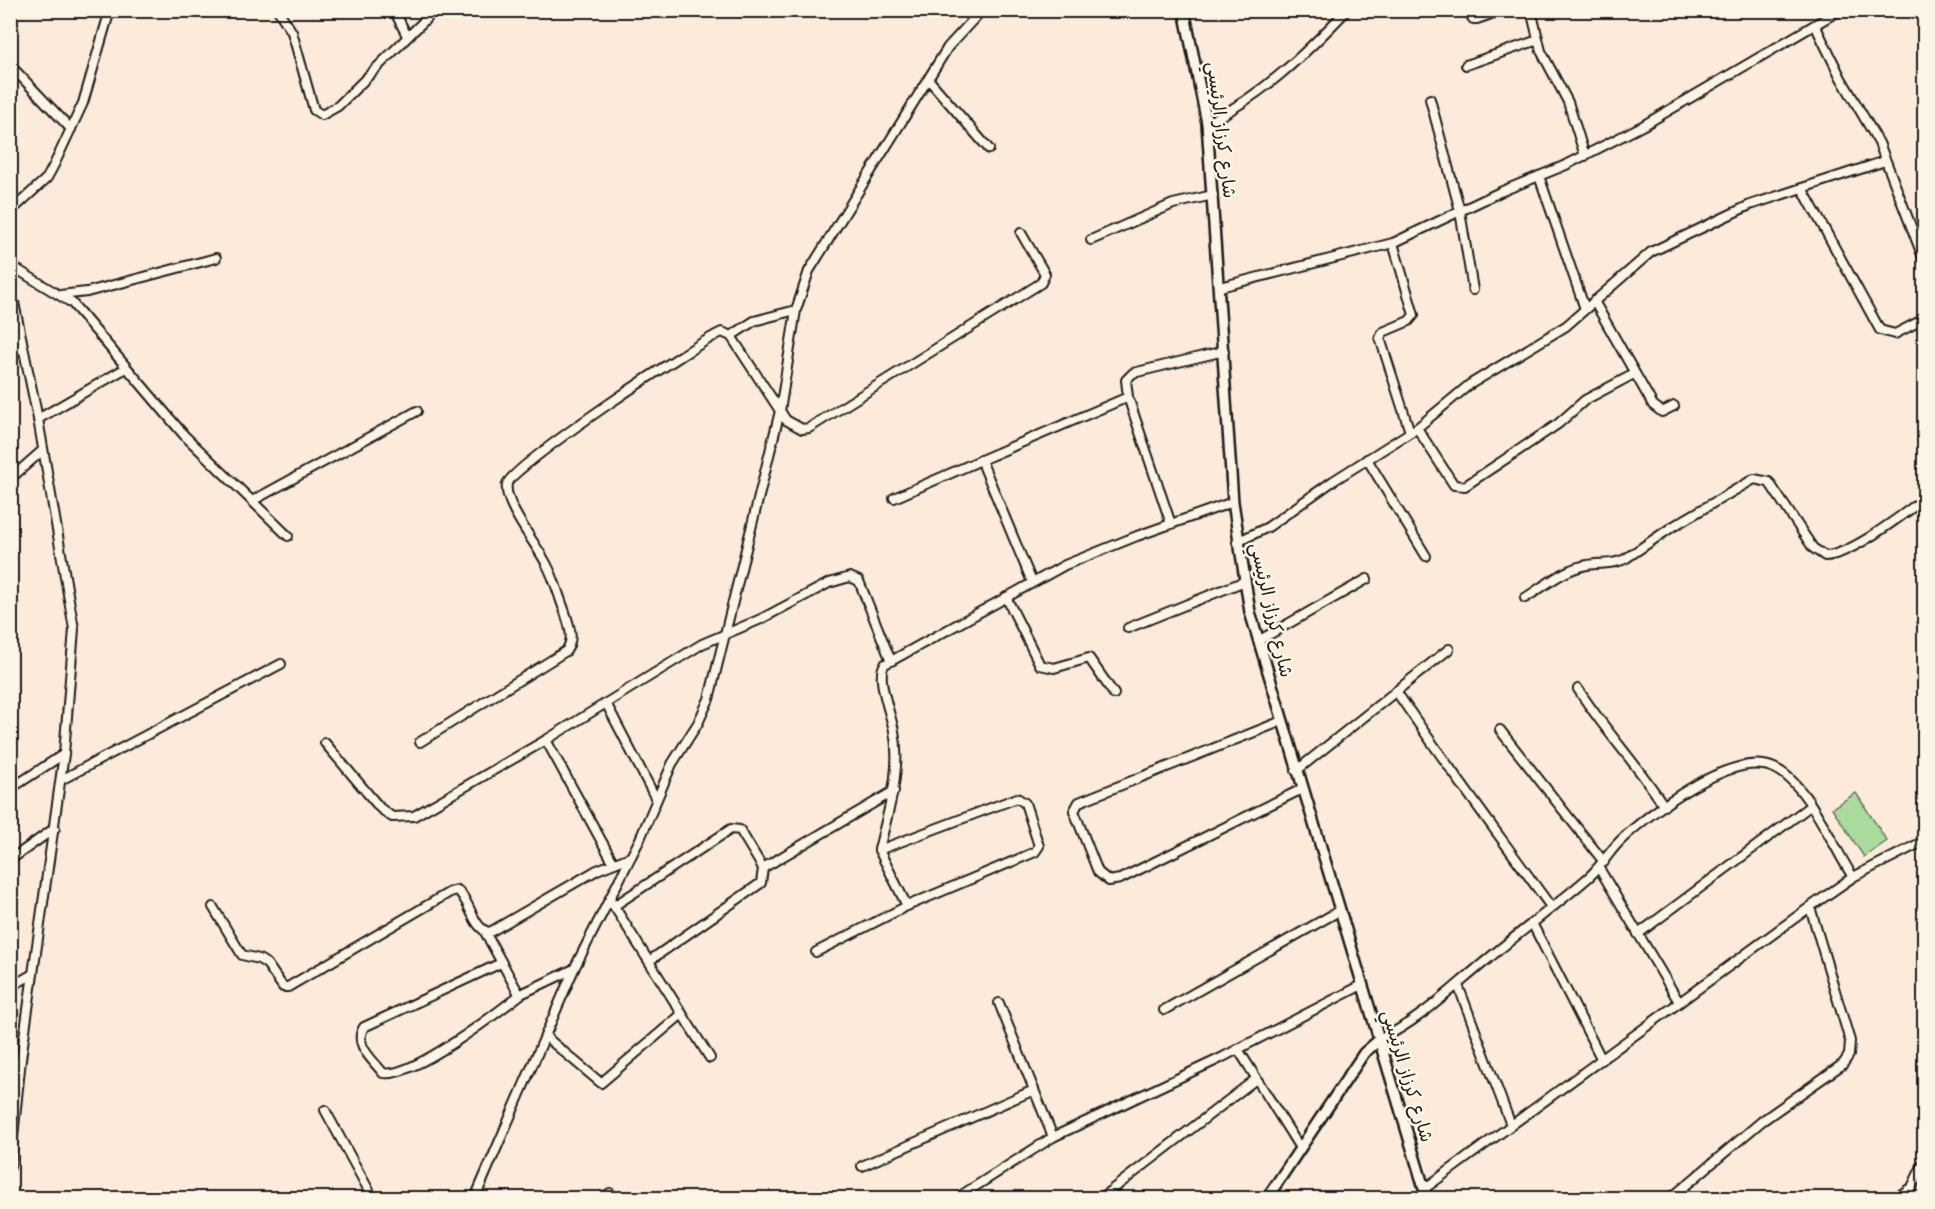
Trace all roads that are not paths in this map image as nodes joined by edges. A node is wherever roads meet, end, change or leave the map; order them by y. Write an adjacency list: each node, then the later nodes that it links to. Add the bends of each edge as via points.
1 (110, 10): 20 (street, via 83,103)
2 (278, 10): 13 (street, via 292,32 314,110 322,115 338,106)
3 (394, 10): 13 (street)
4 (435, 10): 13 (street)
5 (982, 10): 17 (street, via 956,36)
6 (1184, 10): 19 (street, شارع كرزاز الرئيسي)
7 (1347, 10): 19 (street, via 1272,81)
8 (1467, 10): 9 (street, via 1477,19)
9 (1503, 10)
10 (1530, 10): 14 (street)
11 (1840, 10): 12 (street)
12 (1815, 25): 22 (street); 23 (street, via 1871,126)
13 (407, 36)
14 (1538, 40): 16 (street); 22 (street, via 1568,102)
15 (10, 65): 20 (street)
16 (1466, 65)
17 (929, 80): 21 (street); 41 (street, via 809,272)
18 (1430, 99): 27 (street)
19 (1207, 123): 26 (street, شارع كرزاز الرئيسي)
20 (71, 129): 28 (street, via 47,178)
21 (989, 149)
22 (1585, 156): 24 (street)
23 (1885, 161): 25 (street); 33 (street)
24 (1539, 176): 27 (street); 40 (street)
25 (1802, 188): 39 (street, via 1732,212 1651,252); 42 (street, via 1880,330 1895,334)
26 (1213, 195): 30 (street, via 1173,204); 36 (street, شارع كرزاز الرئيسي)
27 (1460, 211): 31 (street); 37 (street)
28 (10, 212)
29 (1021, 233): 52 (street, via 1045,274 1036,287 809,428 792,425)
30 (1091, 240)
31 (1393, 243): 36 (street); 54 (street, via 1414,315 1383,332 1380,338)
32 (216, 258): 38 (street, via 87,292)
33 (1924, 258)
34 (10, 265): 38 (street)
35 (10, 283): 44 (street)
36 (1220, 287): 45 (street, شارع كرزاز الرئيسي)
37 (1473, 290)
38 (60, 295): 47 (street, via 86,318)
39 (1594, 301): 40 (street); 48 (street)
40 (1585, 309): 54 (street, via 1566,326 1469,385)
41 (796, 310): 43 (street, via 754,321); 52 (street)
42 (1924, 319)
43 (731, 336): 52 (street); 85 (street, via 719,333 571,431 510,477 507,493 548,565 571,641 566,651)
44 (22, 346): 46 (street); 53 (street)
45 (1224, 351): 49 (street, via 1133,373 1125,384); 62 (street, شارع كرزاز الرئيسي)
46 (10, 356)
47 (126, 368): 53 (street); 61 (street, via 195,446)
48 (1634, 374): 50 (street, via 1658,410 1667,411); 54 (street, via 1585,400 1558,424 1466,486 1454,485)
49 (1128, 397): 57 (street); 63 (street)
50 (1674, 406)
51 (417, 411): 61 (street)
52 (780, 411): 73 (street)
53 (38, 419): 55 (street)
54 (1413, 430): 56 (street)
55 (43, 450): 58 (street); 87 (street, via 74,628)
56 (1367, 459): 65 (street, via 1268,527); 66 (street)
57 (981, 460): 59 (street); 69 (street)
58 (10, 479)
59 (894, 498)
60 (1924, 499): 71 (street, via 1870,536 1825,556 1814,548 1769,482 1754,478 1625,559 1573,569)
61 (252, 501): 64 (street)
62 (1233, 502): 63 (street); 65 (street, شارع كرزاز الرئيسي)
63 (1171, 524): 69 (street)
64 (288, 536)
65 (1238, 542): 68 (street, شارع كرزاز الرئيسي)
66 (1426, 556)
67 (1367, 579): 74 (street)
68 (1245, 581): 72 (street); 74 (street, شارع كرزاز الرئيسي)
69 (1032, 582): 70 (street)
70 (1006, 597): 76 (street); 80 (street, via 1040,665 1054,668 1089,658)
71 (1525, 598)
72 (1128, 628)
73 (725, 632): 76 (street, via 761,620 829,583 850,577 858,581); 81 (street); 93 (street, via 704,712)
74 (1258, 641): 82 (street, شارع كرزاز الرئيسي)
75 (1449, 649): 79 (street)
76 (891, 661): 92 (street, via 880,675 895,735)
77 (281, 664): 89 (street)
78 (1578, 689): 94 (street, via 1599,723 1642,773)
79 (1396, 692): 88 (street); 109 (street)
80 (1114, 694)
81 (606, 703): 84 (street); 93 (street)
82 (1282, 721): 88 (street, شارع كرزاز الرئيسي); 91 (street, via 1079,802 1074,811 1098,872 1109,881)
83 (1500, 730): 102 (street)
84 (546, 740): 86 (street, via 414,816 400,818 380,808); 101 (street)
85 (420, 742)
86 (325, 743)
87 (64, 754): 89 (street); 90 (street)
88 (1296, 771): 91 (street, شارع كرزاز الرئيسي)
89 (61, 780): 96 (street)
90 (10, 789)
91 (1302, 789): 111 (street, شارع كرزاز الرئيسي)
92 (894, 791): 98 (street); 103 (street)
93 (656, 799): 99 (street)
94 (1664, 806): 95 (street, via 1725,771 1758,763 1790,778); 102 (street, via 1620,841)
95 (1810, 806): 104 (street); 114 (street)
96 (54, 828): 100 (street); 119 (street)
97 (1924, 841): 104 (street)
98 (879, 850): 107 (street); 107 (street, via 1017,798 1025,803 1037,850)
99 (630, 857): 101 (street); 105 (street)
100 (10, 860)
101 (613, 862): 113 (street)
102 (1601, 865): 109 (street); 114 (street)
103 (763, 868): 106 (street, via 740,830 733,828); 116 (street, via 761,883)
104 (1853, 877): 110 (street)
105 (608, 897): 106 (street); 118 (street)
106 (614, 906): 116 (street)
107 (907, 906): 115 (street)
108 (213, 907): 113 (street, via 242,955 267,964 283,987 457,890)
109 (1551, 907): 112 (street)
110 (1810, 907): 124 (street); 152 (street, via 1850,1041 1850,1055 1762,1121)
111 (1339, 911): 120 (street, شارع كرزاز الرئيسي); 126 (street)
112 (1532, 922): 121 (street); 133 (street)
113 (485, 932): 117 (street)
114 (1638, 934): 124 (street)
115 (816, 952)
116 (649, 961): 127 (street)
117 (501, 963): 123 (street); 123 (street, via 364,1027 360,1042 383,1072 395,1074 435,1054)
118 (574, 969): 123 (street); 128 (street)
119 (33, 974): 122 (street); 132 (street)
120 (1362, 984): 129 (street, شارع كرزاز الرئيسي); 130 (street)
121 (1458, 985): 129 (street, via 1409,1025); 138 (street)
122 (10, 987)
123 (521, 994)
124 (1678, 1002): 133 (street)
125 (999, 1003): 136 (street)
126 (1164, 1010)
127 (682, 1014): 128 (street, via 601,1083); 131 (street)
128 (546, 1037): 147 (street)
129 (1379, 1040): 140 (street, via 1364,1053); 145 (street, شارع كرزاز الرئيسي)
130 (1238, 1049): 135 (street); 139 (street)
131 (710, 1058)
132 (21, 1059): 134 (street); 143 (street)
133 (1602, 1060): 138 (street)
134 (10, 1066)
135 (1256, 1079): 140 (street); 150 (street)
136 (1034, 1090): 139 (street); 142 (street)
137 (325, 1110): 146 (street)
138 (1511, 1125): 145 (street)
139 (1053, 1137): 149 (street)
140 (1300, 1148): 151 (street)
141 (1924, 1162): 153 (street, via 1912,1187)
142 (862, 1166)
143 (10, 1167)
144 (610, 1193): 148 (street)
145 (1426, 1194)
146 (373, 1198)
147 (475, 1198)
148 (602, 1198)
149 (957, 1198)
150 (1101, 1198)
151 (1267, 1198)
152 (1671, 1198)
153 (1896, 1198)

